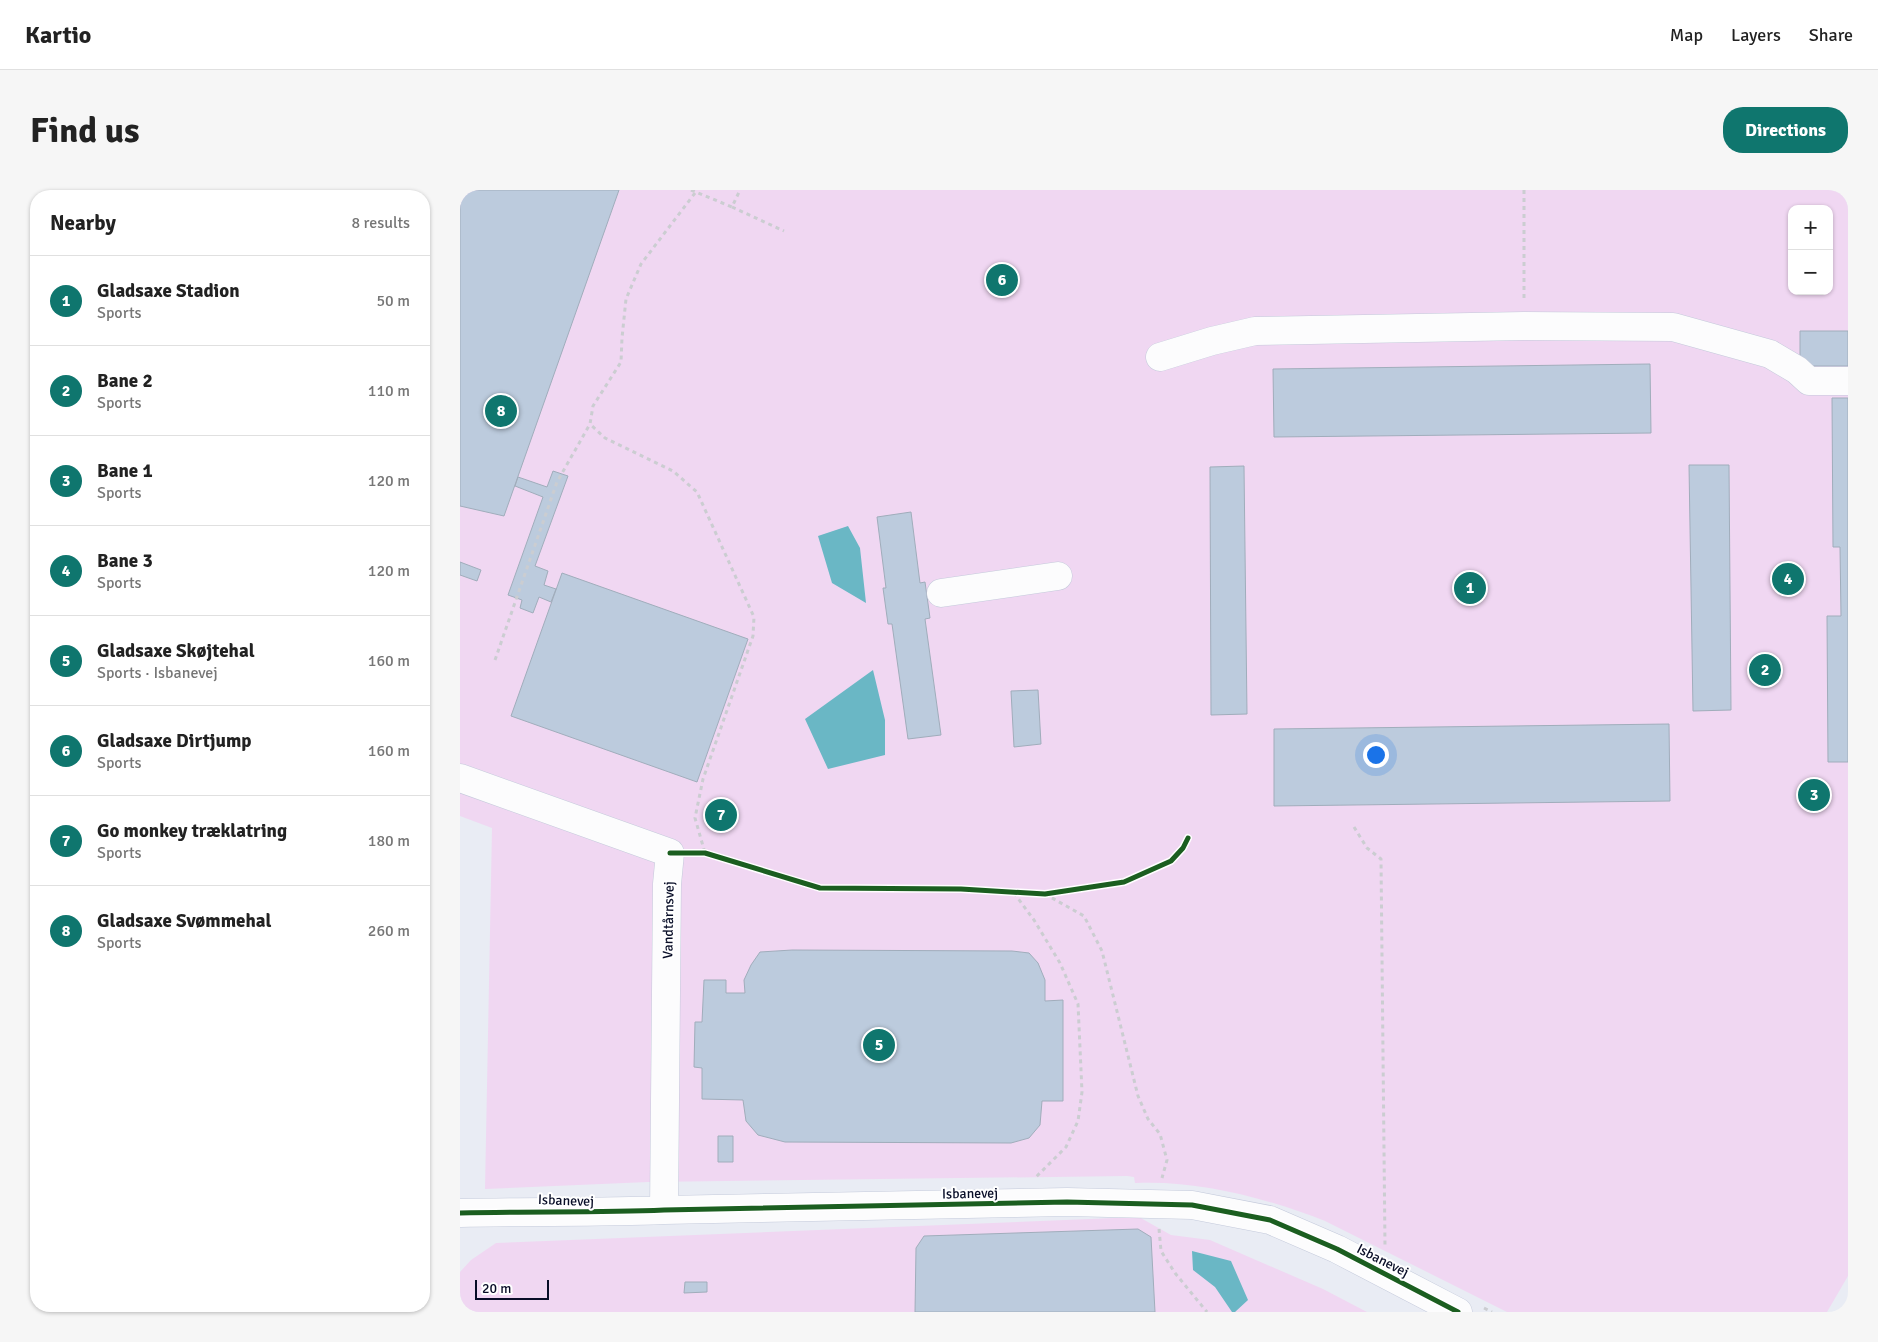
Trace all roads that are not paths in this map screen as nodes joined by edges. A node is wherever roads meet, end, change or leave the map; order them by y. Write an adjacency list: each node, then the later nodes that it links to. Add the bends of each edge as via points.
1 (1160, 357): 2 (street, via 1255,331 1673,327 1770,354 1797,370 1808,381)
2 (1848, 381)
3 (1058, 576): 4 (street)
4 (941, 593)
5 (460, 778): 6 (street, Vandtårnsvej, via 670,853)
6 (664, 1210): 7 (street, Isbanevej); 8 (street, Isbanevej, via 1067,1202 1192,1205 1270,1220 1337,1249)
7 (460, 1213)
8 (1458, 1312)

